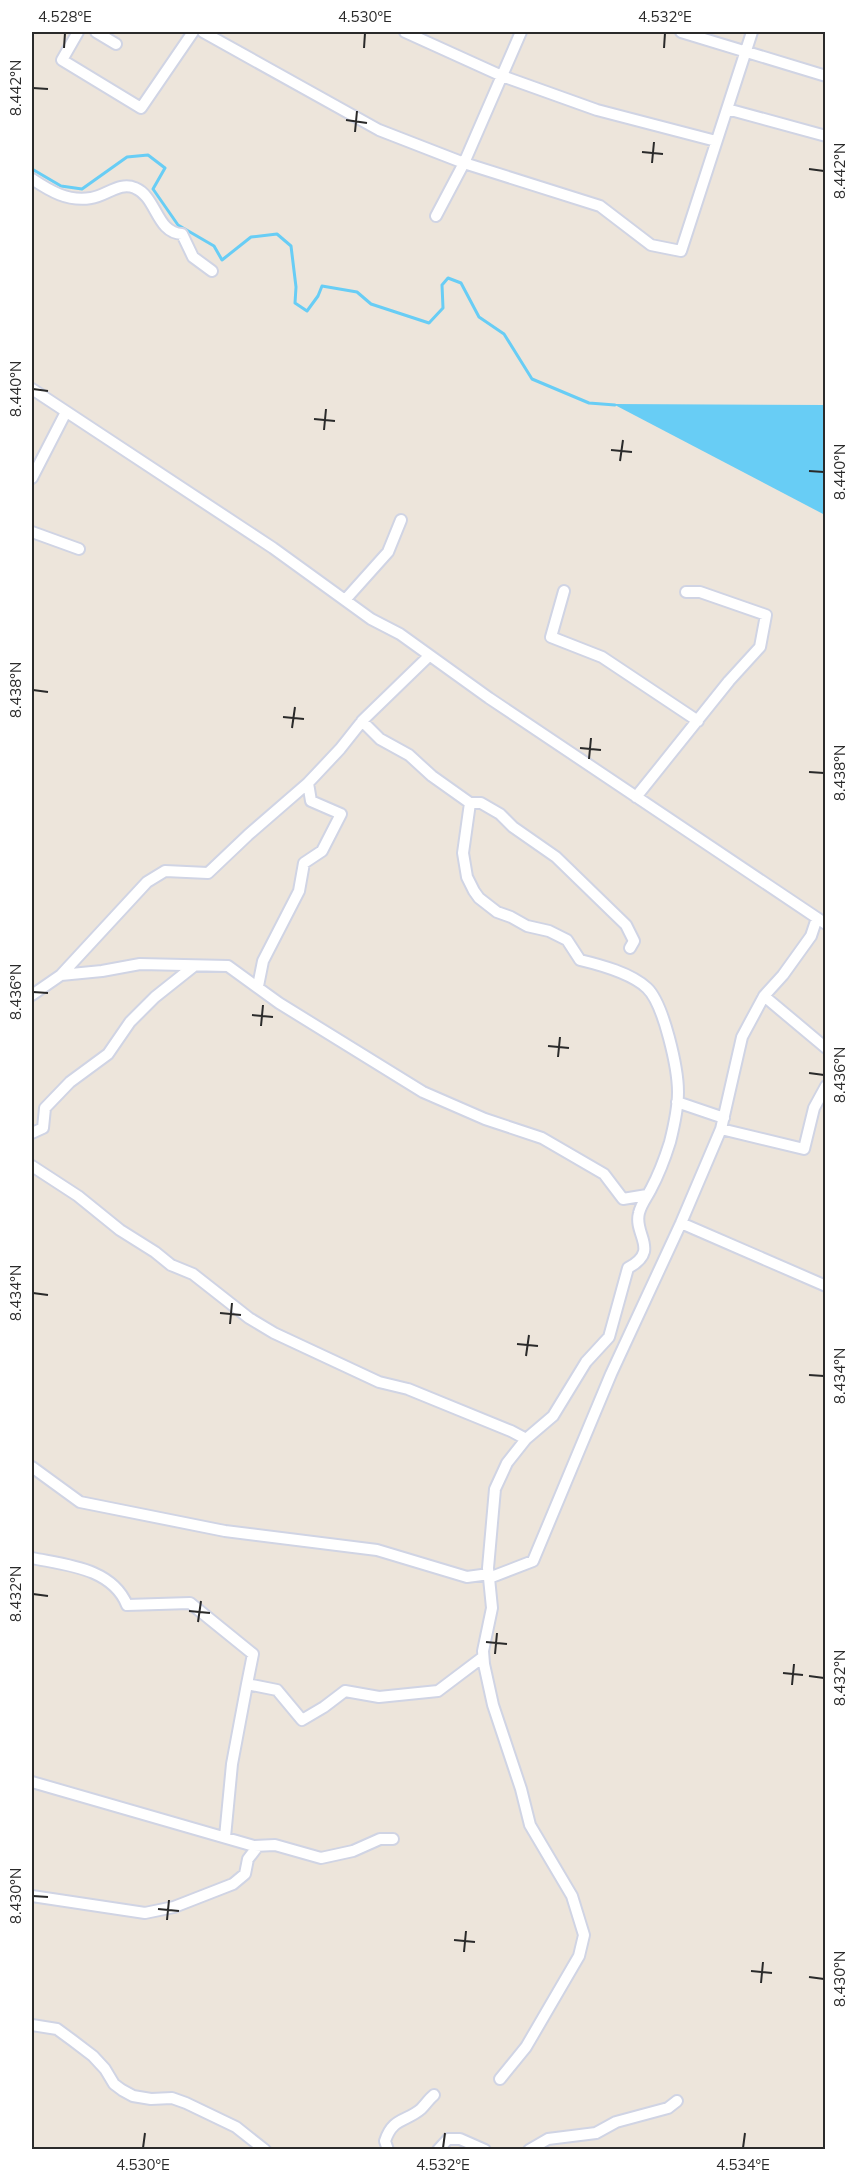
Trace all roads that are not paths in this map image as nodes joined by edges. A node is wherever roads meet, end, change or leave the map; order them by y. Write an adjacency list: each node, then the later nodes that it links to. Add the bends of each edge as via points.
1 (78, 32): 3 (street, via 62,60 141,108)
2 (96, 32): 9 (street)
3 (193, 32)
4 (203, 32): 16 (street, via 380,130)
5 (405, 32): 11 (street)
6 (521, 32): 11 (street)
7 (681, 32): 10 (street)
8 (752, 32): 10 (street)
9 (116, 44)
10 (745, 51): 12 (street); 13 (street)
11 (502, 76): 15 (street, via 597,110); 16 (street)
12 (825, 76)
13 (727, 109): 14 (street); 15 (street)
14 (825, 136)
15 (716, 141): 16 (street, via 681,251 651,245 600,206)
16 (464, 163): 18 (street)
17 (32, 179): 19 (street, via 53,194 75,198 90,199 123,186 136,188 166,229 182,234 193,257)
18 (436, 216)
19 (212, 271)
20 (32, 389): 21 (street)
21 (66, 412): 22 (street); 28 (street)
22 (32, 478)
23 (401, 520): 28 (street, via 388,552)
24 (32, 532): 25 (street)
25 (80, 549)
26 (564, 591): 30 (street, via 551,637 602,657)
27 (686, 592): 30 (street, via 709,595 766,615 760,647)
28 (345, 600): 29 (street)
29 (429, 656): 31 (street); 33 (street)
30 (698, 721): 33 (street)
31 (362, 722): 32 (street); 34 (street, via 380,740 409,755)
32 (308, 783): 38 (street, via 208,873 165,871 147,882); 39 (street, via 311,801 341,814 322,851 304,863 299,891 263,961)
33 (636, 798): 35 (street)
34 (470, 803): 36 (street, via 481,803 500,814 556,857 626,925 634,941); 44 (street, via 463,853 474,891 497,912 567,940 580,960 607,966 648,988 670,1040 677,1077)
35 (821, 921): 41 (street)
36 (630, 948)
37 (194, 966): 38 (street, via 141,964); 39 (street, via 228,966); 46 (street, via 146,1005 108,1054 70,1082 45,1108 43,1128)
38 (61, 975): 40 (street)
39 (258, 986): 48 (street, via 423,1092 542,1138 604,1174 623,1199)
40 (32, 995)
41 (764, 996): 42 (street); 45 (street, via 742,1037)
42 (825, 1048)
43 (825, 1086): 45 (street, via 814,1108 804,1149)
44 (676, 1102): 45 (street); 48 (street, via 670,1140)
45 (722, 1123): 49 (street)
46 (32, 1133)
47 (32, 1166): 51 (street, via 274,1333 379,1382 408,1389)
48 (647, 1195): 51 (street, via 637,1216 645,1250 639,1263 628,1268 609,1337 586,1362 553,1416)
49 (681, 1222): 50 (street); 54 (street, via 611,1374 533,1561)
50 (825, 1286)
51 (526, 1439): 54 (street, via 507,1463 495,1489)
52 (32, 1469): 54 (street, via 80,1502 225,1531 377,1550 467,1577)
53 (32, 1558): 56 (street, via 77,1566 106,1580 123,1594 127,1605 190,1603 253,1654)
54 (489, 1576): 55 (street, via 492,1608)
55 (483, 1657): 56 (street, via 438,1691 379,1697 345,1691 302,1720 277,1690); 63 (street, via 493,1705 530,1825 572,1896 584,1935 579,1956 526,2047)
56 (247, 1684): 58 (street, via 232,1764)
57 (32, 1782): 58 (street)
58 (225, 1837): 60 (street)
59 (393, 1839): 60 (street, via 380,1839 353,1851 321,1857 275,1845)
60 (258, 1846): 61 (street, via 248,1859 245,1874 233,1884 174,1907 145,1913)
61 (32, 1896)
62 (32, 2025): 66 (street, via 57,2029 93,2056 114,2084 133,2096 172,2098 186,2103 236,2127)
63 (500, 2079)
64 (434, 2095): 67 (street, via 393,2127 385,2141)
65 (676, 2101): 70 (street, via 668,2108 616,2122 596,2133 548,2139)
66 (265, 2150)
67 (388, 2150)
68 (438, 2150): 69 (street, via 448,2139 460,2139)
69 (485, 2150)
70 (529, 2150)

